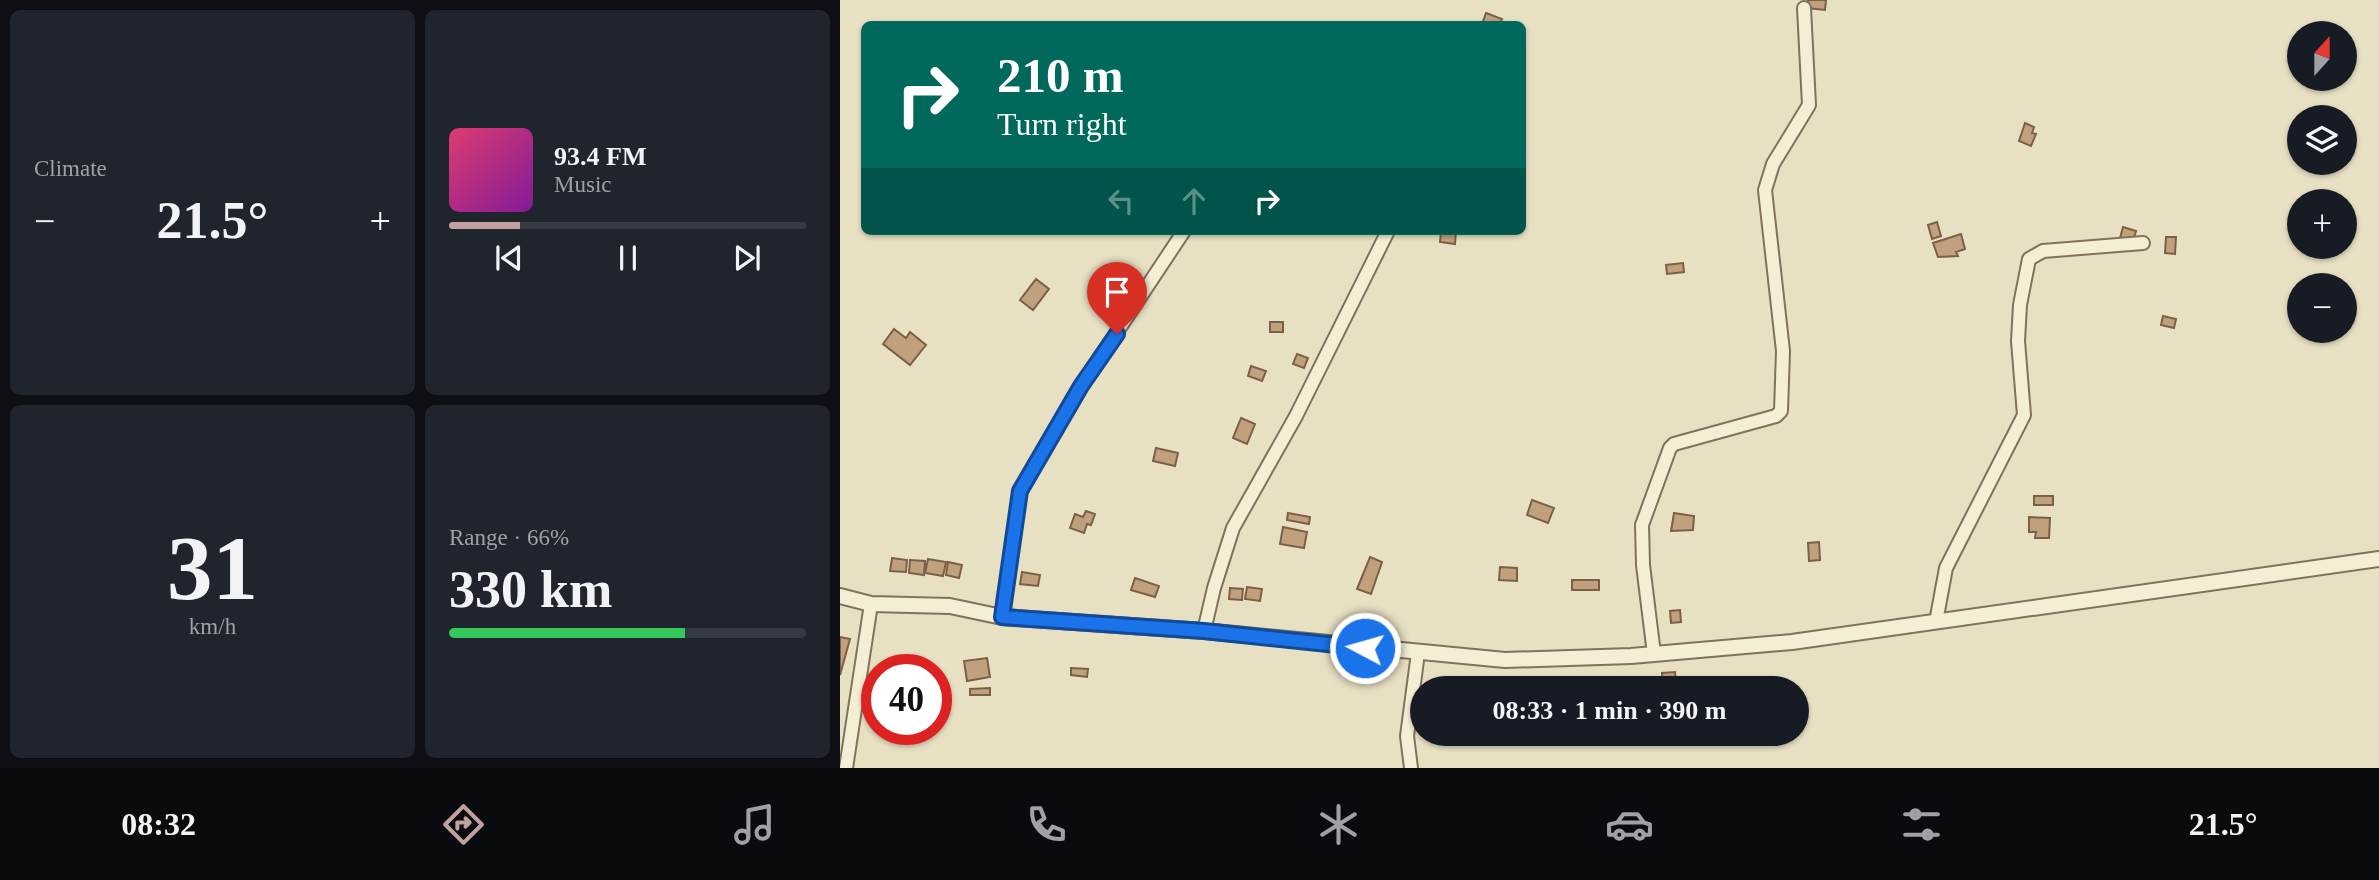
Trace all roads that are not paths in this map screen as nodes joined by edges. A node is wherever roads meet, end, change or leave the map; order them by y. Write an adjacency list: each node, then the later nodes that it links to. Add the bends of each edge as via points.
1 (1804, 8): 12 (street, via 1809,104 1773,164 1765,190 1783,351 1781,411 1670,448 1642,525)
2 (1181, 235): 8 (street, via 1081,386 1020,491)
3 (1386, 235): 10 (street, via 1296,416 1233,528)
4 (2143, 243): 9 (street, via 2043,251 2029,259 2018,341 2024,415 1945,568)
5 (2379, 559): 9 (street)
6 (840, 596): 7 (street)
7 (871, 604): 8 (street, via 950,607); 13 (street)
8 (1002, 617): 10 (street)
9 (1936, 622): 12 (street, via 1792,642)
10 (1204, 631): 11 (street)
11 (1418, 653): 12 (street, via 1505,660); 14 (street, via 1407,736)
12 (1654, 654)
13 (846, 768)
14 (1412, 768)

